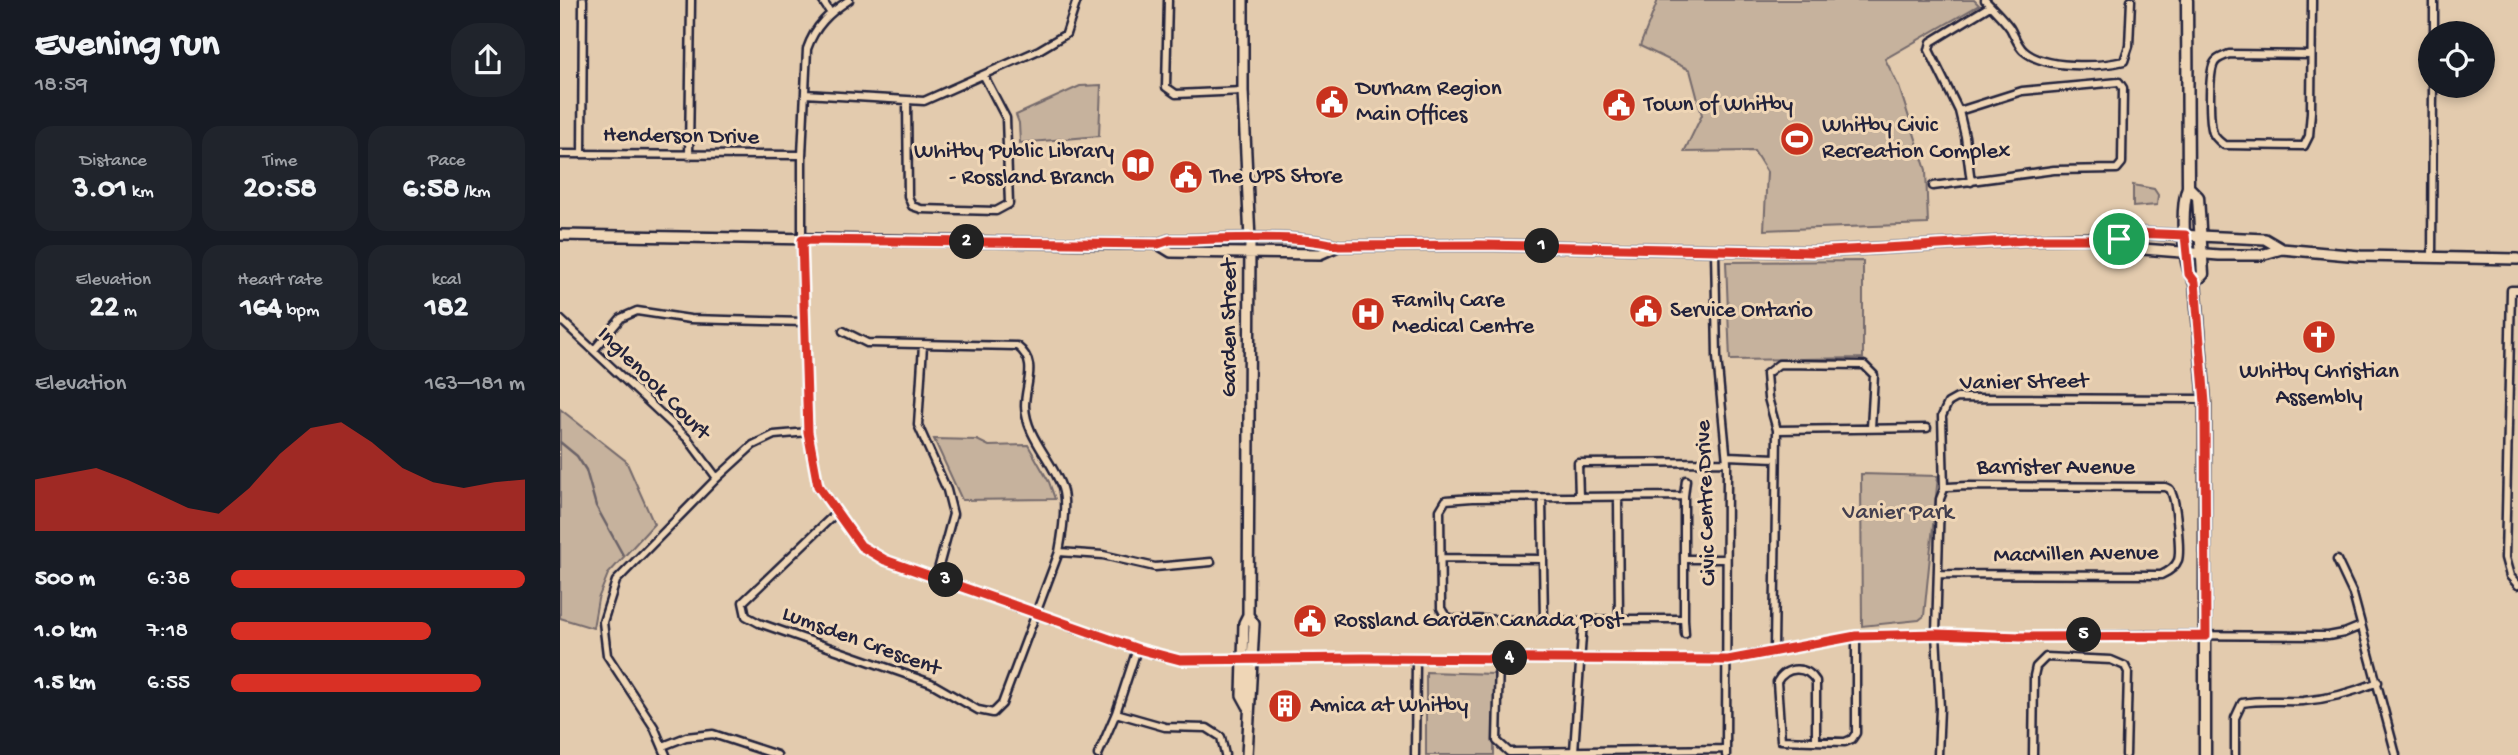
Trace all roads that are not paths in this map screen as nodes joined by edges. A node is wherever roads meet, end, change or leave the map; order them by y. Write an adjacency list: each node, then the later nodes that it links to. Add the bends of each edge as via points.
1 (583, 0): 23 (street)
2 (691, 0): 26 (street)
3 (822, 0): 14 (street)
4 (849, 0): 14 (street)
5 (1077, 0): 17 (street, via 1066,34)
6 (1168, 0): 18 (street, via 1166,87 1176,94)
7 (1242, 0): 18 (main road, Garden Street)
8 (1984, 0): 13 (street)
9 (2131, 0): 13 (street, via 2124,61 2108,65 2040,61 2023,51)
10 (2188, 0): 29 (main road)
11 (2312, 0): 16 (street)
12 (2434, 0): 15 (street)
13 (1990, 6): 22 (street, via 1931,42 1929,51)
14 (830, 12): 19 (street, via 807,49)
15 (2434, 21)
16 (2311, 55): 16 (street, via 2310,124 2304,146 2224,145 2216,139 2211,85 2217,59 2230,54)
17 (984, 76): 21 (street, via 923,101); 21 (street, via 1006,118 1009,204 996,211 912,206 908,196)
18 (1243, 91): 35 (main road, Garden Street)
19 (805, 94): 21 (street); 25 (street)
20 (2433, 98): 43 (street)
21 (907, 101)
22 (1959, 111): 27 (street); 27 (street, via 2022,91 2119,82 2123,88 2122,163 2117,169 2054,170)
23 (582, 153): 24 (street, Henderson Drive); 26 (street, Henderson Drive)
24 (560, 154)
25 (802, 155): 26 (street, Henderson Drive); 34 (street)
26 (689, 156)
27 (1971, 182): 28 (street)
28 (1933, 186)
29 (2188, 187): 31 (main road); 32 (main road, via 2198,197)
30 (560, 235): 34 (main road)
31 (2185, 235): 32 (main road); 33 (main road, via 2134,233); 41 (main road)
32 (2201, 236): 38 (main road, via 2265,240); 42 (main road)
33 (2119, 239): 39 (main road, via 1812,252); 41 (main road, via 2130,248)
34 (802, 240): 36 (main road); 49 (street)
35 (1250, 240): 36 (main road); 37 (main road, via 1320,241); 40 (main road, Garden Street)
36 (1158, 244): 40 (main road, via 1171,252)
37 (1339, 246): 39 (main road); 40 (main road, via 1320,254)
38 (2282, 249): 42 (main road, via 2261,256); 43 (main road)
39 (1715, 250): 60 (street, Civic Centre Drive, via 1717,357)
40 (1250, 252): 94 (main road, Garden Street, via 1248,615 1244,623)
41 (2186, 253): 42 (main road); 45 (main road)
42 (2201, 254): 45 (main road, via 2203,274)
43 (2432, 257): 44 (main road)
44 (2518, 258)
45 (2195, 282): 53 (main road)
46 (2518, 290): 47 (street, via 2511,290)
47 (2515, 312): 54 (street)
48 (560, 319): 52 (street, Inglenook Court)
49 (804, 322): 52 (street, via 690,319 637,311 621,318); 58 (street)
50 (843, 331): 51 (street, via 867,343)
51 (923, 345): 70 (street, via 1017,346 1026,353 1030,365 1025,406 1031,434 1063,491); 78 (street, via 918,425 953,514)
52 (594, 350): 61 (street, Inglenook Court, via 688,439)
53 (2204, 399): 64 (street, Vanier Street, via 1952,400 1942,416); 89 (main road)
54 (2514, 412): 79 (street, via 2505,558)
55 (1871, 428): 56 (street); 57 (street); 57 (street, via 1874,375 1864,365 1779,365 1766,374)
56 (1927, 428)
57 (1777, 430): 59 (street)
58 (808, 432): 61 (street, via 774,435 753,445); 69 (street, via 818,486)
59 (1776, 458): 60 (street); 91 (street)
60 (1727, 459): 66 (street, via 1578,463); 74 (street, Civic Centre Drive)
61 (717, 478): 100 (street, via 616,582 603,622 607,655)
62 (1686, 480): 65 (street)
63 (2169, 488): 64 (street, Barrister Avenue); 77 (street, MacMillen Avenue, via 2176,509 2178,556 2174,567 2161,575)
64 (1944, 489): 77 (street, Vanier Street)
65 (1684, 496): 67 (street); 73 (street)
66 (1578, 497): 67 (street); 68 (street)
67 (1618, 498): 81 (street)
68 (1542, 499): 71 (street, via 1446,500 1440,510); 72 (street)
69 (836, 513): 78 (street, via 861,546 885,560); 80 (street, Lumsden Crescent, via 743,602 746,616 931,683 978,710 993,713 1002,704)
70 (1059, 552): 76 (street, via 1102,555 1154,567); 80 (street)
71 (1441, 558): 72 (street); 83 (street, via 1441,608 1448,618)
72 (1542, 559): 83 (street)
73 (1684, 559): 74 (street); 82 (street)
74 (1726, 559): 96 (street, Civic Centre Drive)
75 (2337, 559): 85 (street)
76 (1211, 562)
77 (1938, 574): 87 (street, Vanier Street)
78 (936, 577): 80 (street)
79 (2518, 585)
80 (1037, 612): 90 (street)
81 (1619, 619): 82 (street); 84 (street)
82 (1684, 620): 86 (street)
83 (1544, 621): 84 (street)
84 (1583, 621): 93 (street)
85 (2361, 626): 89 (street, via 2328,636); 97 (street)
86 (1685, 634)
87 (1936, 634): 88 (street); 89 (street); 109 (street, Vanier Street)
88 (1856, 636): 91 (street); 99 (street, via 1856,733 1845,742)
89 (2206, 636): 112 (main road)
90 (1138, 649): 94 (street, via 1180,660); 98 (street)
91 (1774, 650): 96 (street)
92 (1499, 658): 93 (street); 95 (street); 101 (street, via 1497,741 1509,752)
93 (1579, 658): 96 (street); 101 (street)
94 (1248, 659): 95 (street); 107 (main road, Garden Street, via 1242,695 1248,706)
95 (1416, 659): 108 (street)
96 (1728, 660): 102 (street, Civic Centre Drive)
97 (2378, 682): 113 (street, via 2351,693 2304,701 2242,703 2235,718); 114 (street)
98 (1115, 713): 105 (street); 106 (street, via 1165,727 1207,728 1221,737)
99 (1816, 741): 99 (street, via 1781,740 1777,682 1787,670 1803,670 1816,681)
100 (663, 746): 103 (street); 104 (street, via 712,734)
101 (1574, 751): 102 (street)
102 (1726, 752)
103 (666, 755)
104 (778, 755)
105 (1098, 755)
106 (1225, 755)
107 (1247, 755)
108 (1415, 755)
109 (1938, 755)
110 (2033, 755): 111 (street, via 2034,676 2046,657 2111,660 2125,666)
111 (2126, 755)
112 (2205, 755)
113 (2235, 755)
114 (2396, 755)

